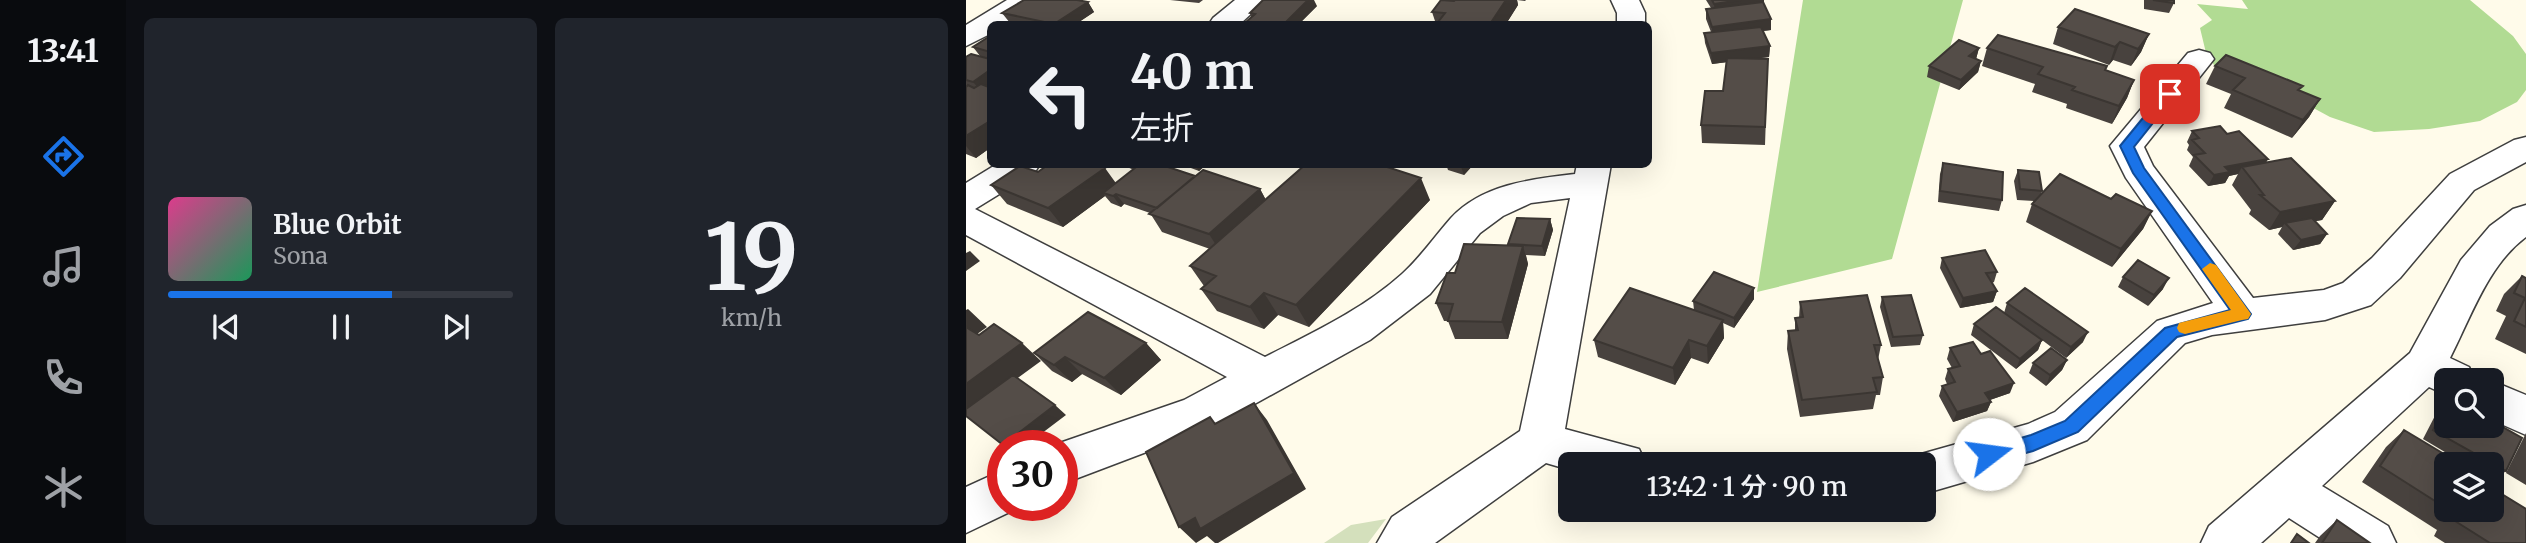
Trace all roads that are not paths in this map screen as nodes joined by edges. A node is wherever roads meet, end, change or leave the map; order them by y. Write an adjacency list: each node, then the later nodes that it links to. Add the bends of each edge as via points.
1 (1027, 0): 4 (street)
2 (1252, 0): 5 (street)
3 (1625, 0): 6 (street)
4 (992, 21)
5 (1227, 21)
6 (1631, 21)
7 (987, 24): 8 (street)
8 (966, 37)
9 (2199, 59): 16 (street, via 2127,146 2138,170)
10 (2526, 148): 16 (street, via 2462,182 2357,294 2325,305)
11 (1016, 168): 13 (street)
12 (1592, 174): 18 (street, via 1524,192 1490,207 1467,224 1416,284 1382,311); 22 (street)
13 (966, 199)
14 (2526, 218): 17 (street, via 2503,234 2475,270)
15 (966, 219): 18 (street)
16 (2242, 314): 25 (street, via 2171,332 2071,426 2033,442)
17 (2441, 368)
18 (1264, 377): 24 (street, via 1199,413)
19 (2434, 377): 26 (street)
20 (2504, 405): 21 (street)
21 (2526, 416)
22 (1540, 442): 23 (street); 29 (street, via 1409,533)
23 (1578, 452)
24 (1078, 457)
25 (1936, 469)
26 (2286, 490): 30 (street); 31 (street)
27 (987, 500): 28 (street)
28 (966, 511)
29 (1402, 543)
30 (2225, 543)
31 (2371, 543)

